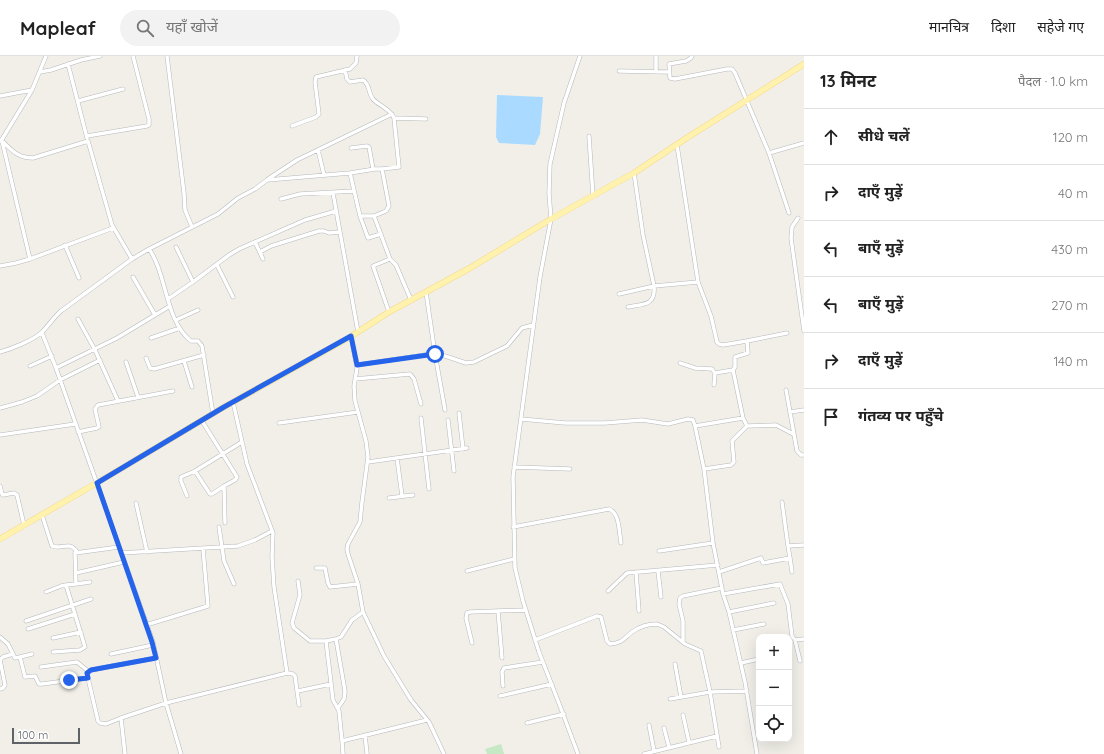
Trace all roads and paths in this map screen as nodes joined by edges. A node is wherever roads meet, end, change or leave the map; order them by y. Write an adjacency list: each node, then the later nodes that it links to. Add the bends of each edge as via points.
1 (46, 56): 14 (street)
2 (100, 56): 9 (street)
3 (133, 56): 25 (street, via 149,125)
4 (167, 56): 50 (street, via 185,210)
5 (357, 56): 11 (street, via 356,63)
6 (580, 56): 49 (street, via 564,104 550,164)
7 (656, 56): 13 (street)
8 (692, 56): 15 (street, via 686,61 670,63)
9 (68, 64): 14 (street); 19 (street)
10 (804, 64): 20 (main road)
11 (345, 70): 21 (street, via 348,81 366,81 372,98); 24 (street, via 316,77 319,114)
12 (619, 71): 13 (street)
13 (656, 71): 15 (street)
14 (40, 72): 17 (street)
15 (669, 72): 20 (street, via 670,78 675,79 732,69)
16 (123, 89): 19 (street)
17 (32, 90): 18 (street); 27 (street)
18 (0, 96)
19 (78, 101): 25 (street)
20 (746, 101): 30 (main road); 33 (street)
21 (392, 114): 22 (street); 32 (street)
22 (394, 118): 23 (street); 35 (street, via 399,167)
23 (426, 119)
24 (292, 126)
25 (87, 136): 28 (street)
26 (589, 136): 42 (street)
27 (1, 141): 28 (street, via 19,156 32,158); 59 (street)
28 (88, 141): 51 (street)
29 (804, 143): 33 (street)
30 (677, 145): 37 (main road); 68 (street)
31 (351, 148): 34 (street, via 369,147)
32 (318, 150): 38 (street); 39 (street, via 297,160)
33 (769, 153): 45 (street)
34 (375, 169): 35 (street); 36 (street)
35 (382, 169): 47 (street, via 389,206 386,211)
36 (350, 173): 38 (street); 40 (street)
37 (634, 173): 42 (main road); 69 (street)
38 (324, 175): 39 (street)
39 (267, 180): 50 (street, via 222,211)
40 (354, 191): 41 (street); 46 (street)
41 (333, 193): 43 (street, via 300,194); 44 (street)
42 (593, 196): 49 (main road)
43 (281, 199)
44 (336, 211): 52 (street); 54 (street, via 305,220)
45 (789, 213)
46 (360, 216): 47 (street); 53 (street, via 368,238)
47 (374, 216): 53 (street)
48 (798, 218): 84 (street, via 792,227 791,238)
49 (551, 219): 70 (main road); 82 (street)
50 (192, 227): 57 (street)
51 (113, 228): 55 (street); 60 (street)
52 (340, 232): 58 (street, via 319,231); 85 (street)
53 (381, 234): 61 (street)
54 (255, 242): 58 (street); 63 (street, via 233,252)
55 (66, 245): 59 (street); 66 (street)
56 (176, 247): 67 (street)
57 (149, 249): 60 (street); 73 (street, via 157,261)
58 (260, 252): 62 (street)
59 (30, 259): 64 (street)
60 (132, 259): 86 (street, via 61,311)
61 (390, 259): 74 (street, via 396,265); 78 (street, via 373,266)
62 (263, 260)
63 (217, 265): 67 (street); 72 (street)
64 (0, 266)
65 (133, 277): 79 (street)
66 (79, 278)
67 (193, 282): 73 (street)
68 (698, 282): 69 (street); 90 (street, via 711,316 717,342 723,345)
69 (654, 286): 71 (street); 76 (street, via 654,297 651,302)
70 (426, 292): 74 (main road); 93 (street)
71 (619, 294)
72 (234, 297)
73 (168, 298): 75 (street)
74 (411, 300): 78 (main road)
75 (170, 306): 79 (street); 81 (street)
76 (628, 307)
77 (198, 310): 81 (street)
78 (389, 312): 85 (main road)
79 (155, 315): 91 (street)
80 (78, 319): 91 (street)
81 (176, 320): 83 (street)
82 (533, 325): 93 (street, via 522,328 507,346 474,362 466,363); 124 (street)
83 (180, 328): 89 (street); 94 (street, via 191,341 200,342)
84 (804, 331)
85 (358, 332): 88 (main road)
86 (42, 333): 92 (street); 95 (street)
87 (787, 333): 90 (street)
88 (351, 336): 101 (street); 114 (main road)
89 (151, 338)
90 (747, 341): 104 (street, via 748,353 735,357)
91 (95, 350): 97 (street); 103 (street)
92 (0, 352)
93 (435, 354): 101 (street); 117 (street)
94 (204, 355): 98 (street); 122 (street)
95 (52, 356): 102 (street); 103 (street)
96 (146, 358): 98 (street, via 152,369)
97 (100, 360): 106 (street); 113 (street)
98 (184, 361): 109 (street)
99 (126, 362): 112 (street)
100 (680, 363): 105 (street, via 695,368 712,369)
101 (357, 365): 107 (street)
102 (30, 366)
103 (56, 368): 106 (street)
104 (733, 370): 105 (street); 125 (street)
105 (715, 373): 108 (street)
106 (60, 380): 116 (street, via 33,398); 129 (street)
107 (355, 380): 115 (street, via 410,374 414,379); 119 (street, via 354,393)
108 (714, 385)
109 (192, 386)
110 (786, 390): 120 (street)
111 (174, 391): 112 (street)
112 (138, 397): 113 (street)
113 (118, 401): 132 (street, via 96,406 99,427)
114 (233, 402): 122 (main road); 135 (street)
115 (421, 404)
116 (0, 408)
117 (445, 410)
118 (804, 410): 120 (street)
119 (358, 412): 128 (street); 141 (street, via 367,445)
120 (790, 412): 133 (street)
121 (459, 413): 136 (street, via 465,449)
122 (213, 414): 127 (main road)
123 (421, 418): 138 (street)
124 (521, 418): 130 (street, via 565,423 642,420 668,424 688,419 693,420); 142 (street)
125 (743, 418): 130 (street); 131 (street)
126 (448, 420): 136 (street)
127 (202, 421): 137 (street); 147 (main road)
128 (279, 423)
129 (75, 424): 132 (street); 134 (street)
130 (695, 426): 144 (street)
131 (747, 426): 133 (street, via 776,425); 144 (street, via 732,441 734,462 731,465)
132 (78, 432): 147 (street)
133 (793, 434): 139 (street, via 797,451)
134 (0, 435)
135 (242, 442): 137 (street); 162 (street, via 247,464)
136 (452, 450): 138 (street); 146 (street)
137 (223, 454): 145 (street); 149 (street, via 237,477)
138 (425, 454): 140 (street); 150 (street)
139 (804, 455)
140 (397, 458): 141 (street); 153 (street)
141 (368, 462): 190 (street, via 360,522 347,549)
142 (514, 467): 143 (street); 161 (street)
143 (570, 469)
144 (704, 469): 165 (street)
145 (196, 471): 149 (street, via 210,494); 152 (street, via 181,477)
146 (454, 471)
147 (97, 483): 157 (main road); 168 (street)
148 (0, 486): 159 (street, via 3,496 14,493 18,495)
149 (224, 486): 158 (street)
150 (428, 489)
151 (413, 494): 153 (street)
152 (187, 496)
153 (402, 496): 154 (street)
154 (389, 498)
155 (782, 502): 167 (street)
156 (136, 503): 173 (street)
157 (42, 515): 159 (main road); 172 (street, via 52,546 70,545)
158 (225, 523)
159 (24, 525): 163 (main road)
160 (219, 527): 170 (street)
161 (513, 527): 164 (street, via 609,509 615,512 617,517); 176 (street)
162 (272, 531): 170 (street, via 238,546); 236 (street, via 274,587)
163 (0, 539)
164 (621, 543)
165 (714, 543): 171 (street); 178 (street)
166 (804, 545): 167 (street)
167 (788, 546): 175 (street)
168 (119, 547): 172 (street); 174 (street)
169 (203, 548): 170 (street); 173 (street); 208 (street, via 208,606)
170 (222, 548): 189 (street, via 225,565)
171 (658, 551)
172 (77, 552): 185 (street, via 74,555)
173 (147, 552): 174 (street)
174 (122, 553): 177 (street)
175 (790, 558): 183 (street, via 763,563 762,558); 184 (street)
176 (514, 559): 180 (street); 200 (street)
177 (124, 562): 185 (street); 208 (street)
178 (718, 565): 181 (street); 183 (street)
179 (316, 568): 190 (street, via 325,568 330,587)
180 (467, 571)
181 (658, 571): 182 (street); 196 (street)
182 (636, 572): 193 (street, via 624,575); 202 (street)
183 (719, 572): 192 (street)
184 (792, 572)
185 (76, 573): 188 (street)
186 (298, 581): 218 (street, via 300,595 292,619 293,626 310,641)
187 (90, 582): 188 (street)
188 (76, 584): 191 (street)
189 (234, 584)
190 (358, 584): 203 (street)
191 (66, 585): 194 (street); 199 (street)
192 (722, 588): 195 (street); 219 (street, via 680,598)
193 (608, 591)
194 (46, 592)
195 (723, 594): 204 (street); 217 (street, via 780,584 788,604 792,636)
196 (662, 597)
197 (91, 599): 199 (street)
198 (774, 603): 204 (street)
199 (72, 606): 205 (street); 206 (street)
200 (526, 610): 201 (street); 216 (street)
201 (498, 611): 220 (street, via 468,613 466,618); 228 (street)
202 (639, 611)
203 (363, 612): 214 (street, via 352,620 343,634); 254 (street, via 384,656 411,700)
204 (729, 612): 210 (street)
205 (75, 614): 209 (street); 211 (street)
206 (26, 621)
207 (764, 624): 210 (street)
208 (146, 625): 221 (street)
209 (28, 629)
210 (733, 630): 232 (street)
211 (81, 632): 213 (street); 222 (street, via 85,645 83,648)
212 (0, 637): 223 (street, via 8,644)
213 (53, 638)
214 (336, 639): 218 (street); 250 (street, via 345,691 344,699)
215 (804, 639): 217 (street)
216 (535, 640): 219 (street, via 597,616 601,617 610,644 623,640 637,628 657,624); 231 (street)
217 (795, 640): 230 (street)
218 (326, 642): 238 (street)
219 (683, 642): 244 (street, via 701,651)
220 (472, 643)
221 (153, 646): 225 (street); 227 (street)
222 (53, 652)
223 (13, 654): 226 (street, via 15,658); 241 (street, via 0,660 5,685)
224 (32, 654): 226 (street)
225 (110, 654)
226 (20, 657): 237 (street, via 24,676 35,676 39,684)
227 (156, 658): 235 (street); 248 (street)
228 (502, 658)
229 (756, 660): 232 (street)
230 (800, 661)
231 (543, 662): 239 (street); 240 (street, via 504,668)
232 (741, 663): 243 (street)
233 (675, 664): 246 (street)
234 (41, 667): 235 (street, via 77,662)
235 (88, 671): 237 (street)
236 (288, 673): 242 (street, via 295,675); 248 (street)
237 (88, 678): 253 (street, via 100,724)
238 (331, 684): 242 (street); 250 (street, via 334,703)
239 (552, 684): 245 (street); 251 (street)
240 (504, 686)
241 (0, 689)
242 (298, 691): 249 (street)
243 (747, 691): 244 (street); 272 (street)
244 (710, 692): 246 (street); 259 (street)
245 (500, 696)
246 (681, 697): 247 (street)
247 (670, 699)
248 (166, 703): 253 (street); 266 (street)
249 (299, 705)
250 (338, 708): 260 (street)
251 (564, 714): 255 (street); 270 (street)
252 (683, 714): 261 (street)
253 (121, 718): 265 (street)
254 (427, 720): 258 (street); 269 (street)
255 (528, 723)
256 (649, 725): 264 (street)
257 (664, 728): 262 (street)
258 (365, 735): 260 (street); 268 (street)
259 (717, 736): 261 (street); 263 (street)
260 (342, 741): 267 (street)
261 (689, 742): 262 (street)
262 (669, 747): 264 (street)
263 (719, 747)
264 (654, 751): 271 (street)
265 (125, 754)
266 (181, 754)
267 (343, 754)
268 (367, 754)
269 (444, 754)
270 (578, 754)
271 (644, 754)
272 (757, 754)

